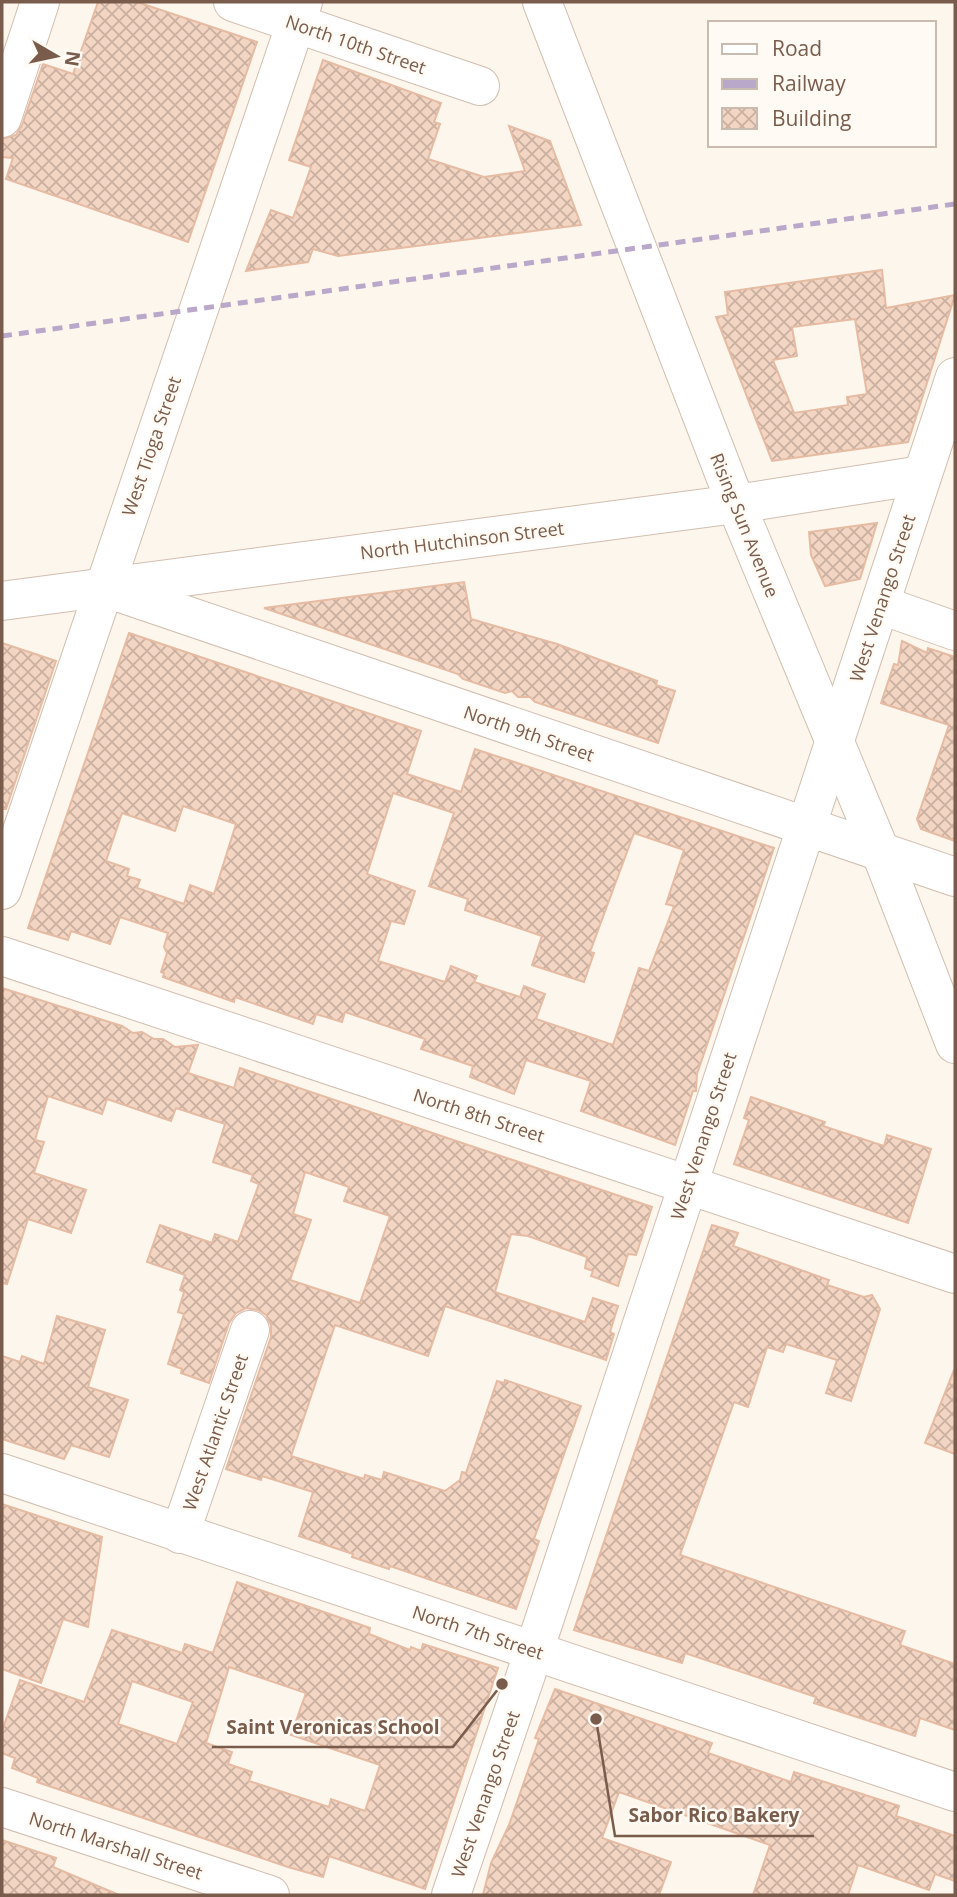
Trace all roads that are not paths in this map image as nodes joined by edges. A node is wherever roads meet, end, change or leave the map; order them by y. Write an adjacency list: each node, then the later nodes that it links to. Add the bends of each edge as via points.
1 (40, 2): 6 (street)
2 (233, 2): 4 (street, North 10th Street)
3 (542, 2): 9 (street, Rising Sun Avenue)
4 (299, 13): 5 (street, North 10th Street); 10 (street, West Tioga Street)
5 (480, 86)
6 (2, 118)
7 (955, 377): 8 (street, West Venango Street)
8 (936, 462): 9 (street, North Hutchinson Street); 12 (street, West Venango Street)
9 (736, 504): 10 (street, North Hutchinson Street); 14 (street, Rising Sun Avenue)
10 (103, 587): 11 (street, North Hutchinson Street); 15 (street, North 9th Street); 18 (street, West Tioga Street)
11 (2, 601)
12 (881, 606): 13 (street); 14 (street, West Venango Street)
13 (955, 631)
14 (833, 744): 15 (street, West Venango Street); 16 (street, Rising Sun Avenue)
15 (806, 828): 16 (street, North 9th Street); 21 (street, West Venango Street)
16 (881, 853): 17 (street, North 9th Street); 20 (street, Rising Sun Avenue)
17 (955, 877)
18 (2, 890)
19 (2, 956): 21 (street, North 8th Street)
20 (955, 1044)
21 (687, 1184): 22 (street, North 8th Street); 26 (street, West Venango Street)
22 (955, 1274)
23 (250, 1330): 25 (street, West Atlantic Street)
24 (2, 1473): 25 (street, North 7th Street)
25 (180, 1534): 26 (street, North 7th Street)
26 (534, 1651): 27 (street, North 7th Street); 30 (street, West Venango Street)
27 (955, 1791)
28 (2, 1807): 29 (street, North Marshall Street)
29 (270, 1895)
30 (450, 1895)

